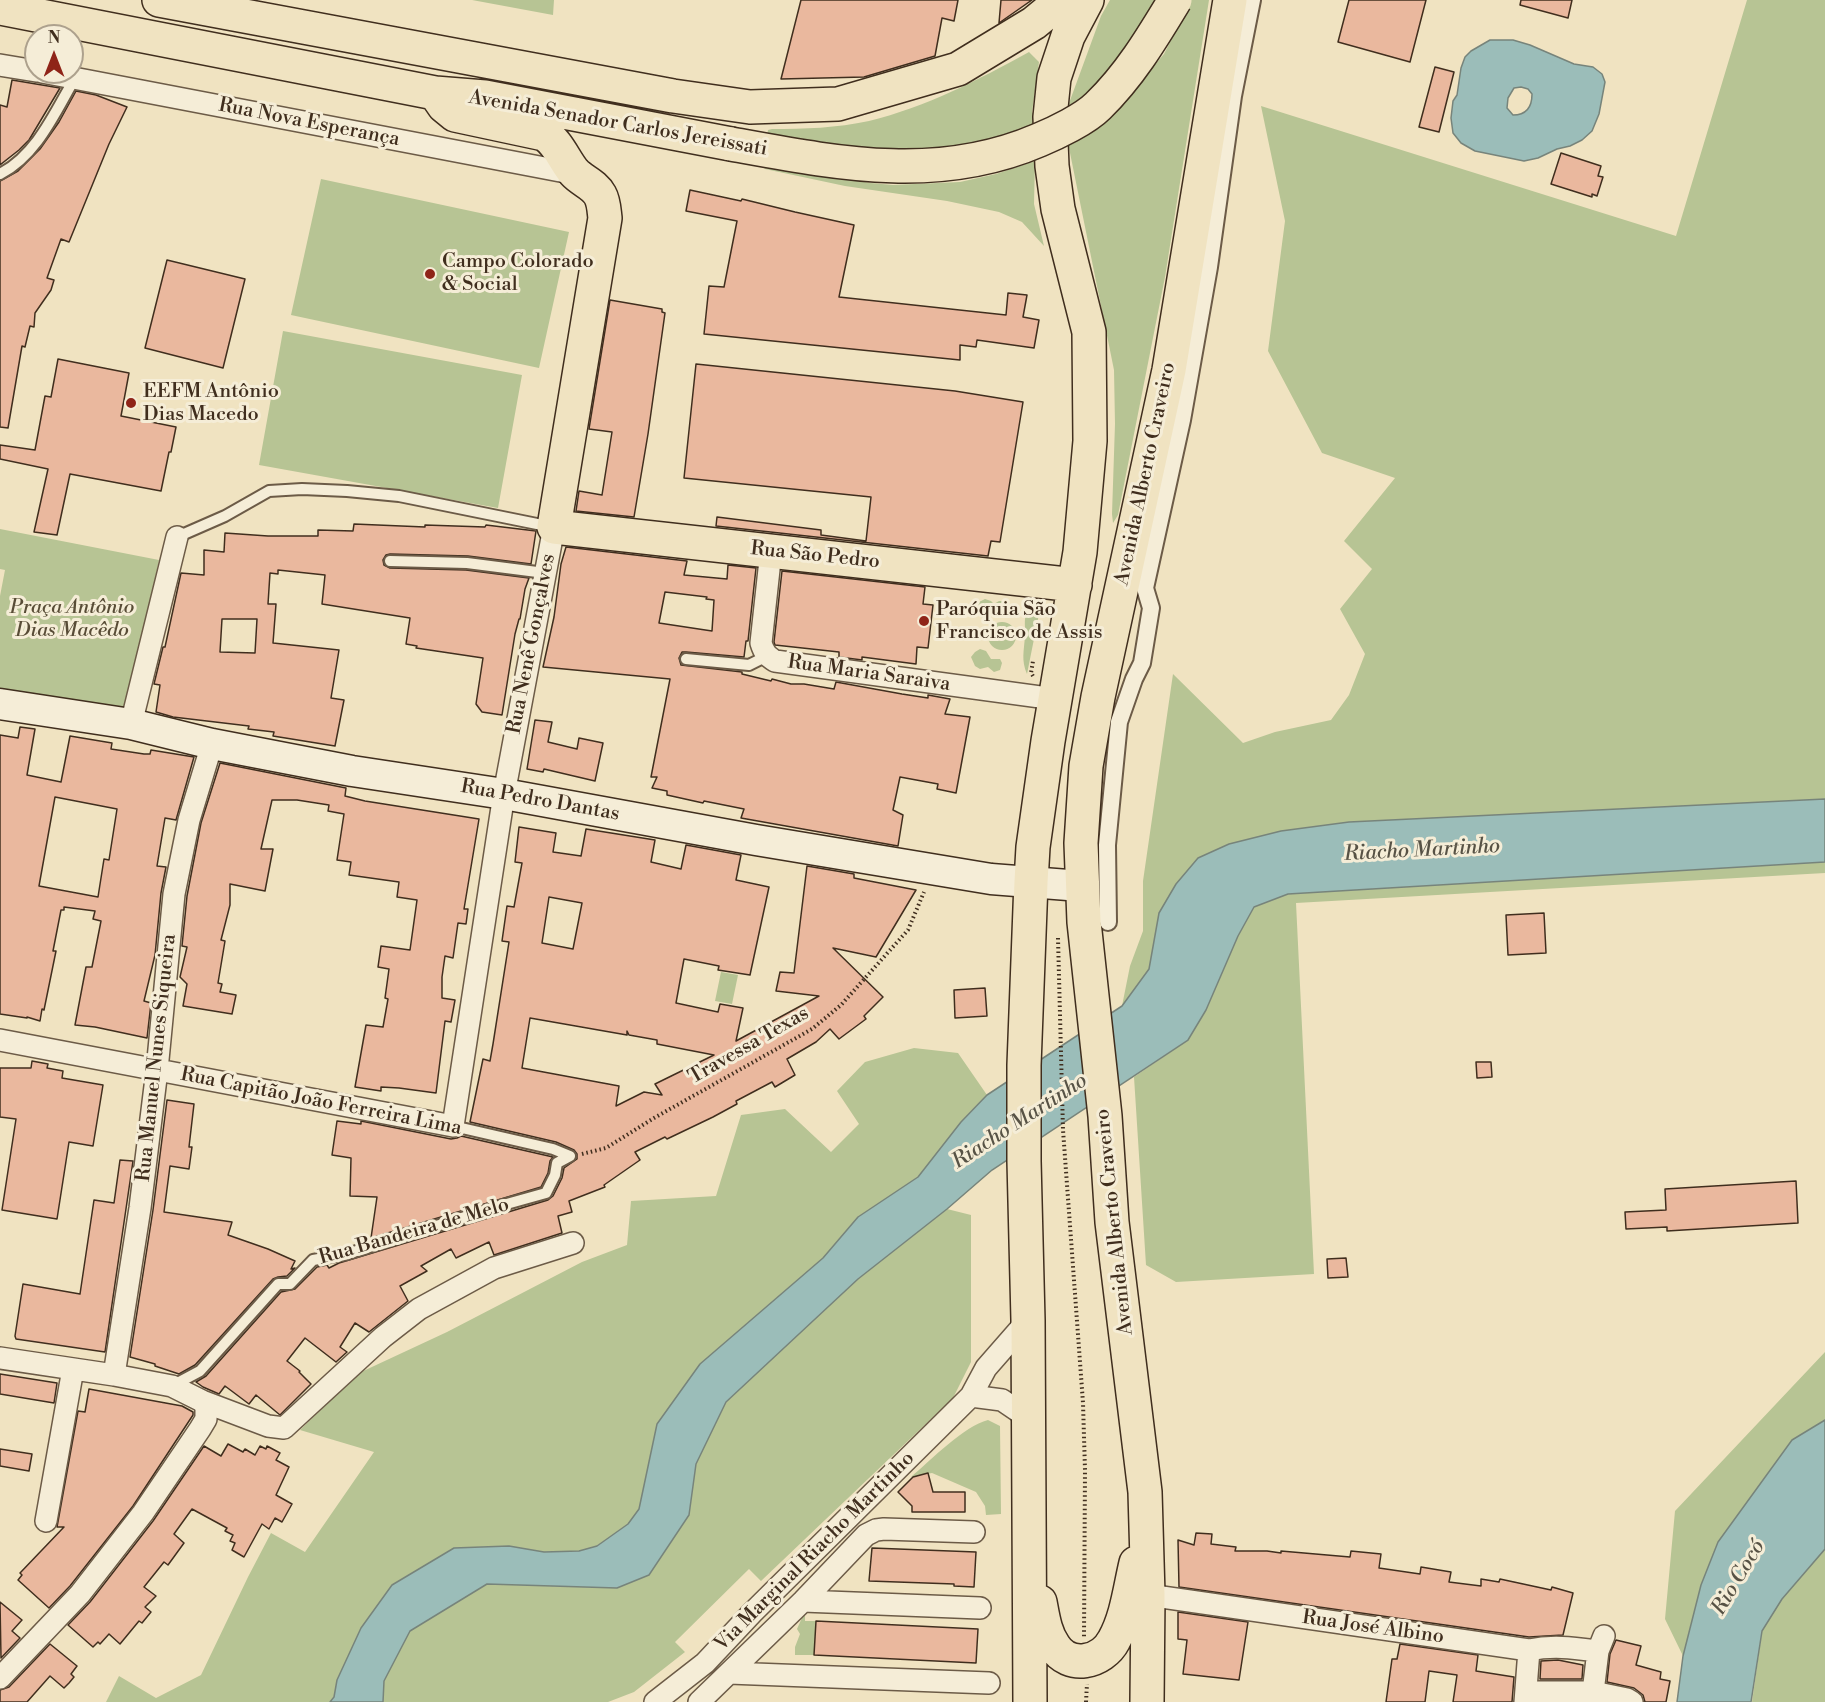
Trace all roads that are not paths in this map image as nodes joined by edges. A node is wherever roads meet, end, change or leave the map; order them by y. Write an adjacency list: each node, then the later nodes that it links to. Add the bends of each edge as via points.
1 (159, 0): 2 (main road, Avenida Senador Carlos Jereissati, via 750,107 838,104 958,69 1034,23)
2 (1062, 0)
3 (1087, 0): 20 (main road, via 1068,36 1054,78 1050,117 1058,209 1089,333 1090,441)
4 (1175, 0): 12 (main road, Avenida Senador Carlos Jereissati, bridge, via 1127,76 1096,108 1050,135 1004,153 955,164 895,167 824,161 485,97)
5 (1230, 0): 29 (main road, Avenida Alberto Craveiro, via 1169,370 1086,766)
6 (1252, 0): 30 (street, via 1182,420 1145,588 1151,608 1142,663 1119,722 1107,845)
7 (0, 8): 12 (main road, Avenida Senador Carlos Jereissati)
8 (0, 65): 9 (street)
9 (24, 69)
10 (84, 80): 14 (street, Rua Nova Esperança)
11 (71, 84): 13 (lane, via 37,141 14,166)
12 (435, 93): 14 (main road, Rua Nenê Gonçalves, via 455,115 551,138)
13 (0, 174)
14 (576, 174): 15 (main road, Rua Nenê Gonçalves, via 600,194 606,218)
15 (554, 527): 16 (lane, via 399,496 302,489 269,491); 17 (main road, Rua São Pedro); 19 (street, Rua Nenê Gonçalves)
16 (177, 537): 25 (street)
17 (771, 551): 20 (main road, Rua São Pedro); 21 (street, via 762,643)
18 (390, 561): 19 (lane, via 467,563)
19 (545, 573): 27 (street, Rua Nenê Gonçalves)
20 (1075, 585): 23 (main road)
21 (767, 656): 22 (lane, Rua Maria Saraiva, via 748,665); 23 (street, Rua Maria Saraiva, via 775,661)
22 (686, 659)
23 (1055, 699): 28 (main road)
24 (0, 704): 25 (main road, Rua Pedro Dantas)
25 (131, 724): 26 (main road, Rua Pedro Dantas)
26 (212, 744): 27 (main road, Rua Pedro Dantas); 32 (street, Rua Manuel Nunes Siqueira, via 189,820 174,894)
27 (504, 794): 28 (main road, Rua Pedro Dantas, via 779,844); 33 (street, Rua Nenê Gonçalves)
28 (1031, 882): 29 (main road, Rua Pedro Dantas); 36 (main road, via 1024,1065)
29 (1081, 886): 44 (main road, Avenida Alberto Craveiro, via 1112,1222)
30 (1108, 922)
31 (0, 1040): 32 (street, Rua Capitão João Ferreira Lima)
32 (157, 1070): 33 (street, Rua Capitão João Ferreira Lima); 39 (street, Rua Manuel Nunes Siqueira)
33 (453, 1126): 34 (lane, Rua Capitão João Ferreira Lima)
34 (570, 1156): 40 (lane, Rua Bandeira de Melo, via 557,1163 546,1193 347,1254 313,1260 290,1284 278,1284 200,1371)
35 (573, 1244): 42 (street, via 494,1268 419,1309 284,1428 268,1426)
36 (1028, 1320): 41 (street, Via Marginal Riacho Martinho, via 986,1368); 43 (main road)
37 (0, 1358): 38 (street)
38 (73, 1369): 39 (street); 45 (street)
39 (114, 1375): 40 (street)
40 (172, 1386): 42 (street)
41 (971, 1396): 43 (street, via 1002,1400); 51 (street, Via Marginal Riacho Martinho)
42 (202, 1401): 55 (street, via 206,1419 143,1513 80,1594)
43 (1028, 1417): 47 (main road)
44 (1147, 1519): 47 (main road, via 1117,1634 1105,1652 1085,1661 1070,1660 1059,1653 1045,1628); 48 (main road, Avenida Alberto Craveiro)
45 (46, 1521)
46 (974, 1532): 49 (street, via 876,1530 866,1535)
47 (1028, 1532): 61 (main road)
48 (1148, 1596): 53 (street, Rua José Albino); 62 (main road, Avenida Alberto Craveiro)
49 (803, 1601): 50 (street); 52 (street)
50 (980, 1608)
51 (752, 1613): 52 (street); 59 (street, Via Marginal Riacho Martinho, via 705,1663)
52 (772, 1631): 54 (street)
53 (1529, 1650): 57 (street, Rua José Albino, via 1601,1643); 58 (street)
54 (729, 1673): 56 (street); 60 (street)
55 (0, 1678)
56 (989, 1683)
57 (1593, 1692): 58 (street); 63 (street)
58 (1526, 1697)
59 (655, 1702)
60 (699, 1702)
61 (1030, 1702)
62 (1147, 1702)
63 (1632, 1702)

